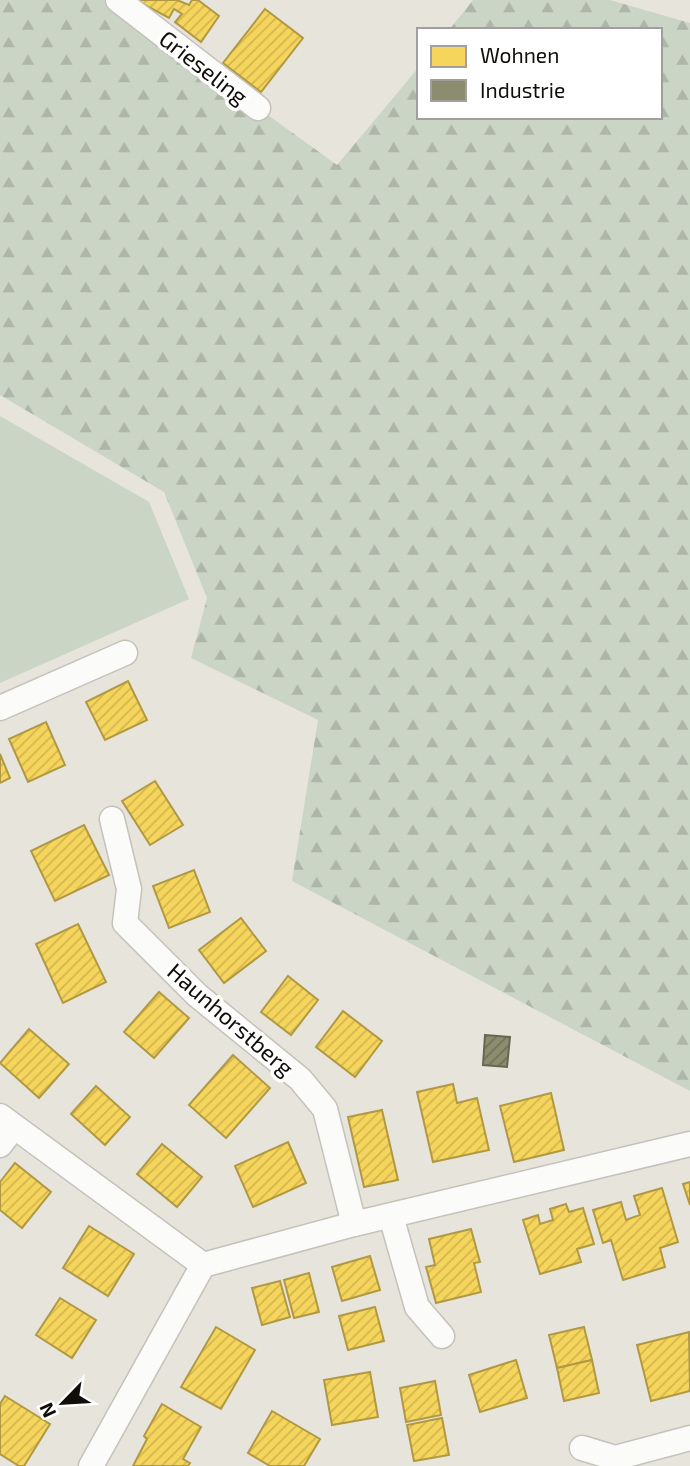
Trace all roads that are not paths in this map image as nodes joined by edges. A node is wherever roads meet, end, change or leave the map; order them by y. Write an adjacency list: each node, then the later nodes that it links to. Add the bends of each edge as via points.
1 (118, 0): 2 (street, Grieseling)
2 (258, 108)
3 (125, 653): 4 (street)
4 (0, 708)
5 (112, 819): 9 (street, Haunhorstberg, via 129,889 125,923 197,995 300,1079 325,1110)
6 (5, 1129): 10 (street)
7 (690, 1143): 8 (street)
8 (391, 1216): 9 (street); 11 (street, via 417,1307)
9 (354, 1224): 10 (street)
10 (203, 1265): 14 (street)
11 (442, 1336)
12 (690, 1438): 13 (street, via 615,1458)
13 (582, 1448)
14 (91, 1466)

